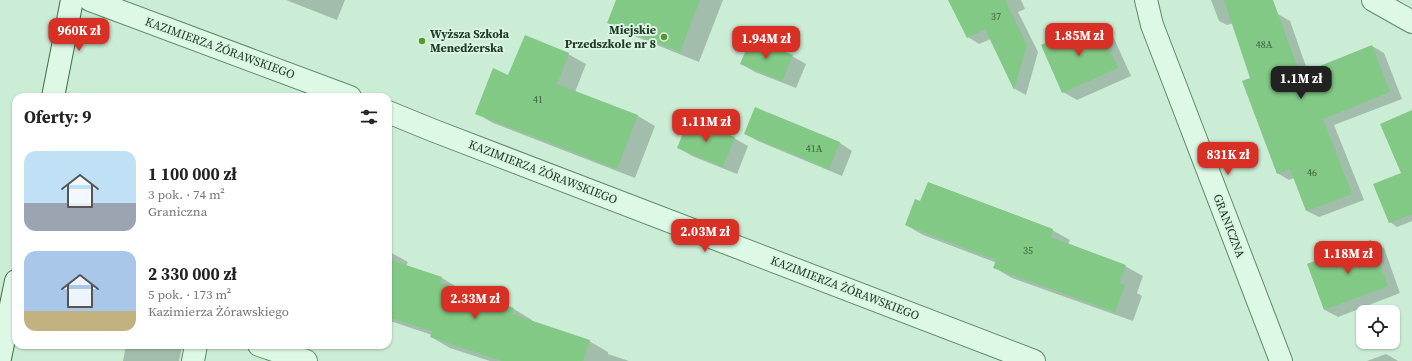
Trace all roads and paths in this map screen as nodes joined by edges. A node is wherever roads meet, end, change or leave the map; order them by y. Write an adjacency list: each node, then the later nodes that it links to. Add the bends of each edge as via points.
1 (72, 0): 6 (street)
2 (90, 0): 7 (street, KAZIMIERZA ŻÓRAWSKIEGO)
3 (1146, 0): 16 (street, GRANICZNA, via 1152,25)
4 (1373, 0): 5 (street)
5 (1412, 22)
6 (53, 93)
7 (339, 93)
8 (392, 114): 15 (street, KAZIMIERZA ŻÓRAWSKIEGO)
9 (12, 300): 12 (street)
10 (195, 349): 13 (street)
11 (271, 349): 14 (street)
12 (0, 358)
13 (193, 361)
14 (306, 361)
15 (1034, 361)
16 (1281, 361)

